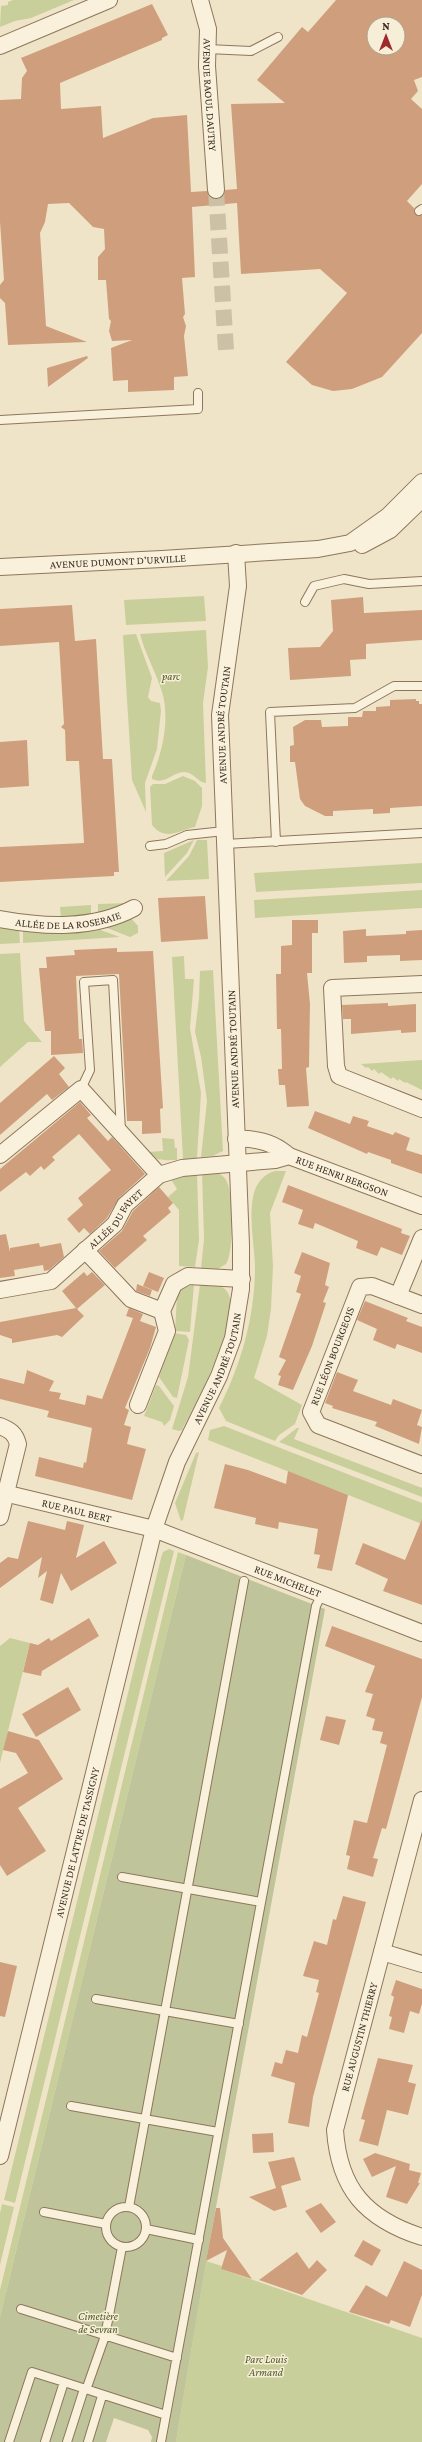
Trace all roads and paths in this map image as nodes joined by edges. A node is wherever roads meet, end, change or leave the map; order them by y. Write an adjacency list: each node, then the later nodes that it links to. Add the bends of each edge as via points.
1 (110, 0): 4 (street)
2 (200, 0): 5 (street, AVENUE RAOUL DAUTRY, via 208,29)
3 (278, 37): 5 (lane, via 251,52)
4 (0, 46)
5 (207, 49): 6 (street, AVENUE RAOUL DAUTRY)
6 (216, 190)
7 (198, 393): 8 (lane, via 198,409)
8 (0, 420)
9 (422, 482): 11 (street, AVENUE DUMONT D'URVILLE, via 388,516 350,543 318,549)
10 (422, 499): 11 (street, via 390,530 345,554 319,558 300,557)
11 (282, 551): 12 (street, AVENUE DUMONT D'URVILLE)
12 (236, 553): 13 (street, AVENUE DUMONT D'URVILLE); 18 (street, AVENUE ANDRÉ TOUTAIN, via 238,586 220,715)
13 (0, 567)
14 (422, 581): 15 (lane, via 369,584 344,579 314,586)
15 (305, 602)
16 (422, 686): 19 (lane, via 394,686 356,708 270,712)
17 (422, 833): 19 (lane)
18 (225, 838): 19 (lane); 20 (lane, via 187,835 166,844); 27 (street, AVENUE ANDRÉ TOUTAIN)
19 (276, 842)
20 (150, 846)
21 (134, 908): 22 (street, ALLÉE DE LA ROSERAIE, via 94,923 44,925)
22 (0, 919)
23 (422, 984): 25 (street, via 332,988 336,1066 339,1076)
24 (81, 1088): 26 (street); 26 (lane, via 90,1070 84,982 113,980); 28 (street)
25 (422, 1109)
26 (121, 1133): 31 (street)
27 (236, 1140): 29 (street, via 255,1138 281,1148); 30 (street, AVENUE ANDRÉ TOUTAIN)
28 (0, 1155)
29 (289, 1156): 30 (street, RUE HENRI BERGSON, via 275,1160); 32 (street, RUE HENRI BERGSON)
30 (237, 1162): 31 (street, ALLÉE DU FAYET, via 182,1168); 35 (street, AVENUE ANDRÉ TOUTAIN)
31 (159, 1175): 34 (street, ALLÉE DU FAYET, via 125,1205 115,1224)
32 (422, 1206)
33 (422, 1238): 37 (street)
34 (85, 1250): 36 (street, ALLÉE DU FAYET, via 52,1281); 39 (street, via 131,1298)
35 (242, 1279): 39 (street, via 197,1276 180,1279 170,1291); 45 (street, AVENUE ANDRÉ TOUTAIN, via 238,1319 227,1357 178,1462)
36 (0, 1290)
37 (398, 1296): 38 (street, RUE LÉON BOURGEOIS); 42 (street, RUE LÉON BOURGEOIS, via 372,1286 360,1287 311,1412 318,1425)
38 (422, 1305)
39 (162, 1311): 40 (street, via 167,1331)
40 (138, 1405)
41 (0, 1426): 43 (street, via 11,1430 18,1444)
42 (422, 1465)
43 (3, 1492): 44 (street); 45 (street, RUE PAUL BERT)
44 (0, 1517)
45 (154, 1529): 47 (street, RUE MICHELET); 61 (street, AVENUE DE LATTRE DE TASSIGNY)
46 (244, 1581): 51 (lane)
47 (322, 1594): 48 (street, RUE MICHELET); 52 (lane, via 316,1606)
48 (422, 1633)
49 (422, 1800): 53 (street, RUE AUGUSTIN THIERRY)
50 (122, 1878): 51 (lane)
51 (187, 1889): 52 (lane); 56 (lane)
52 (261, 1902): 57 (lane)
53 (382, 1952): 54 (street); 66 (street, RUE AUGUSTIN THIERRY, via 337,2116 336,2146 344,2177 363,2204 392,2226)
54 (422, 1964)
55 (96, 1999): 56 (lane)
56 (165, 2011): 57 (lane); 59 (lane)
57 (239, 2024): 60 (lane)
58 (71, 2106): 59 (lane)
59 (145, 2119): 60 (lane); 62 (lane)
60 (218, 2132): 67 (lane)
61 (0, 2156)
62 (129, 2207): 64 (lane, via 112,2212); 65 (lane, via 144,2217)
63 (44, 2212): 64 (lane)
64 (106, 2224): 68 (lane, via 107,2236)
65 (146, 2229): 67 (lane); 68 (lane, via 141,2241 135,2245)
66 (422, 2237)
67 (198, 2240): 71 (lane)
68 (122, 2247): 70 (lane)
69 (21, 2309): 70 (lane)
70 (105, 2336): 71 (lane); 73 (lane)
71 (176, 2358): 75 (lane)
72 (64, 2382): 73 (lane); 76 (lane, via 32,2372); 77 (lane)
73 (85, 2390): 74 (lane); 78 (lane)
74 (102, 2396): 75 (lane); 79 (lane)
75 (166, 2415): 80 (lane)
76 (9, 2442)
77 (45, 2442)
78 (67, 2442)
79 (88, 2442)
80 (161, 2442)

